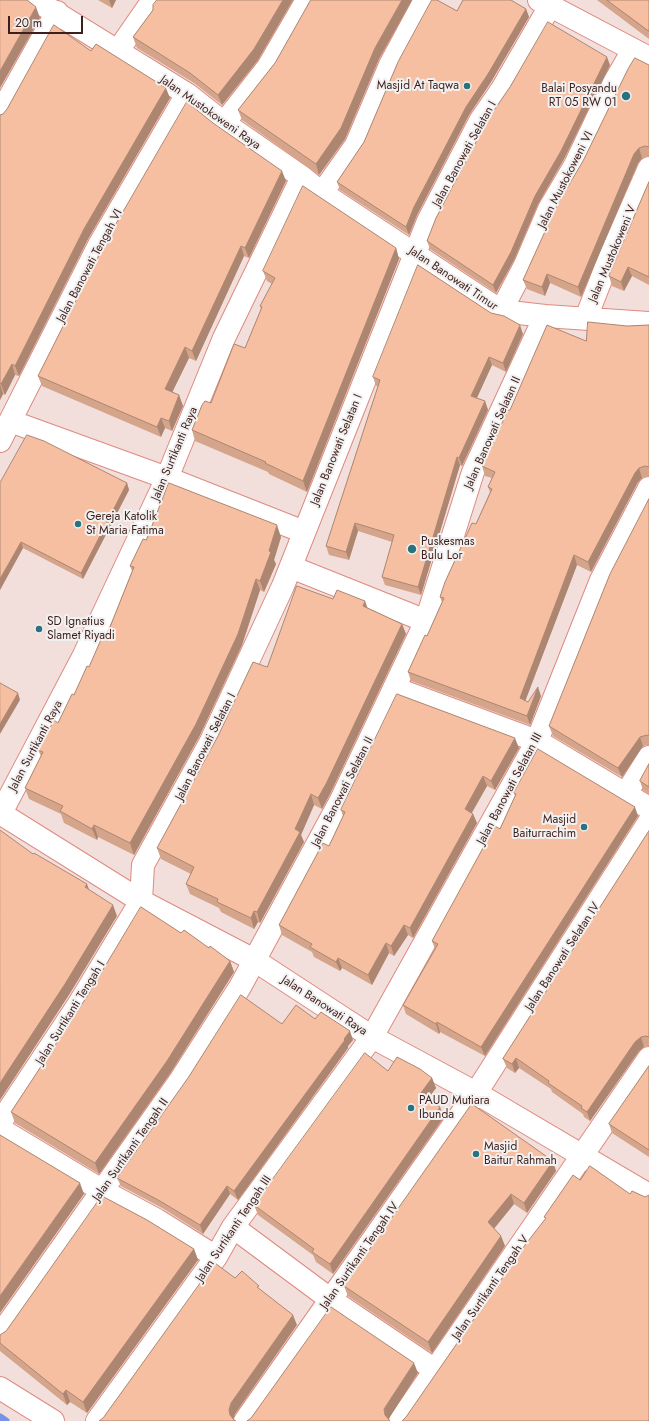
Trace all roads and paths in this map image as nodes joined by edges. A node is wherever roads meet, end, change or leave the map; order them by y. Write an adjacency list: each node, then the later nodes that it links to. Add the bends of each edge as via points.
1 (35, 0): 6 (street, Jalan Mustokoweni Raya)
2 (153, 0): 7 (street)
3 (307, 0): 11 (street, via 268,67)
4 (425, 0): 14 (street, via 390,65 356,145)
5 (545, 3): 8 (street); 15 (street, Jalan Banowati Selatan I, via 470,140 428,221)
6 (57, 12): 7 (street, Jalan Mustokoweni Raya); 10 (street)
7 (117, 52): 9 (street, Jalan Mustokoweni Raya)
8 (641, 54): 16 (street, Jalan Mustokoweni VI, via 611,90 575,165 549,209 525,265)
9 (188, 94): 11 (street, Jalan Mustokoweni Raya); 20 (street, Jalan Banowati Tengah VI, via 99,245)
10 (0, 114)
11 (224, 123): 13 (street, Jalan Mustokoweni Raya)
12 (649, 168): 18 (street, Jalan Mustokoweni V, via 608,259)
13 (302, 176): 14 (street, Jalan Banowati Timur); 22 (street, Jalan Surtikanti Raya, via 224,338)
14 (322, 193): 15 (street, Jalan Banowati Timur)
15 (415, 253): 16 (street, Jalan Banowati Timur); 24 (street, Jalan Banowati Selatan I)
16 (501, 311): 17 (street, Jalan Banowati Timur)
17 (545, 316): 18 (street, Jalan Banowati Timur); 26 (street, Jalan Banowati Selatan II, via 473,472)
18 (586, 318): 19 (street, Jalan Banowati Timur)
19 (649, 322)
20 (10, 421): 21 (street, Jalan Banowati Tengah VI); 22 (street)
21 (0, 441)
22 (167, 478): 24 (street); 32 (street, Jalan Surtikanti Raya, via 84,655)
23 (649, 488): 28 (street, Jalan Banowati Selatan III, via 601,580)
24 (304, 532): 25 (street, Jalan Banowati Selatan I)
25 (291, 567): 26 (street); 34 (street, Jalan Banowati Selatan I, via 211,742 143,866)
26 (426, 621): 27 (street, Jalan Banowati Selatan II)
27 (394, 688): 28 (street); 35 (street, Jalan Banowati Selatan II, via 341,800)
28 (537, 742): 30 (street); 36 (street, Jalan Banowati Selatan III)
29 (649, 757): 30 (street)
30 (625, 795): 31 (street)
31 (649, 808)
32 (0, 814): 34 (street, Jalan Banowati Raya)
33 (649, 822): 38 (street, Jalan Banowati Selatan IV)
34 (141, 901): 35 (street, Jalan Banowati Raya); 39 (street, Jalan Surtikanti Tengah I, via 80,1002)
35 (254, 960): 36 (street, Jalan Banowati Raya); 42 (street, Jalan Surtikanti Tengah II, via 240,987 181,1079)
36 (372, 1037): 38 (street, Jalan Banowati Raya); 44 (street, Jalan Surtikanti Tengah III)
37 (649, 1058): 41 (street, Jalan Surtikanti Tengah V)
38 (476, 1093): 41 (street, Jalan Banowati Raya); 46 (street, Jalan Surtikanti Tengah IV)
39 (0, 1123)
40 (0, 1129): 42 (street)
41 (583, 1155): 43 (street, Jalan Banowati Raya); 48 (street, Jalan Surtikanti Tengah V)
42 (103, 1191): 45 (street, via 157,1220); 47 (street, Jalan Surtikanti Tengah II)
43 (649, 1195)
44 (233, 1227): 45 (street, Jalan Surtikanti Tengah III); 46 (street)
45 (216, 1257): 51 (street, Jalan Surtikanti Tengah III)
46 (330, 1299): 48 (street); 52 (street, Jalan Surtikanti Tengah IV)
47 (0, 1335)
48 (435, 1370): 53 (street, Jalan Surtikanti Tengah V)
49 (0, 1388): 50 (street)
50 (52, 1421)
51 (97, 1421)
52 (245, 1421)
53 (400, 1421)

